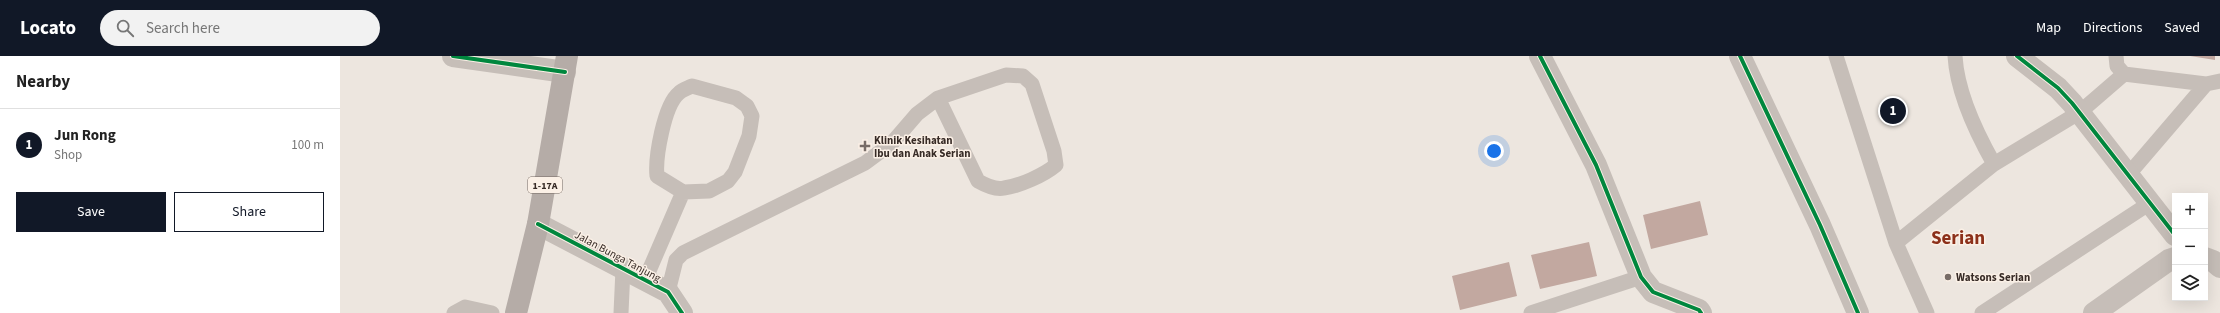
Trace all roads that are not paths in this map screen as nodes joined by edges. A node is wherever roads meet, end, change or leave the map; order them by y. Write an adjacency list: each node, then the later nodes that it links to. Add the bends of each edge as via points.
1 (453, 56): 8 (street)
2 (1540, 56): 24 (street, via 1596,165)
3 (1740, 56): 34 (street, via 1820,225)
4 (1836, 56): 19 (lane)
5 (1955, 56): 13 (lane, via 1956,74 1984,146)
6 (2017, 56): 12 (street, via 2058,88)
7 (2116, 56): 9 (lane, via 2117,66)
8 (566, 64): 17 (main road, 1-17A)
9 (2124, 74): 10 (lane); 12 (lane)
10 (2213, 82): 14 (lane)
11 (938, 98): 11 (lane, via 1006,75 1022,76 1032,84 1054,151 1056,166 1045,174 1004,189 978,181); 26 (lane, via 917,114 892,143 866,163 683,253 676,260)
12 (2080, 112): 13 (lane); 14 (street)
13 (1994, 164): 19 (lane)
14 (2128, 174): 16 (street)
15 (683, 192): 15 (lane, via 657,176 656,166 663,124 678,94 692,86 736,98 747,106 752,116 749,136 735,172 728,181 709,191); 25 (lane)
16 (2150, 203): 18 (street); 36 (lane)
17 (538, 224): 23 (street, Jalan Bunga Tanjung); 29 (main road, 1-17A)
18 (2172, 231)
19 (1896, 243): 35 (lane)
20 (2172, 259): 37 (street)
21 (2208, 259): 22 (street)
22 (2220, 267)
23 (623, 268): 25 (street, Jalan Bunga Tanjung); 30 (lane)
24 (1641, 277): 32 (lane); 33 (street, via 1654,292)
25 (645, 280): 26 (street, Jalan Bunga Tanjung)
26 (668, 292): 31 (street, Jalan Bunga Tanjung)
27 (454, 313): 28 (lane, via 465,307)
28 (492, 313)
29 (516, 313)
30 (621, 313)
31 (682, 313)
32 (1531, 313)
33 (1701, 313)
34 (1858, 313)
35 (1927, 313)
36 (1982, 313)
37 (2094, 313)

